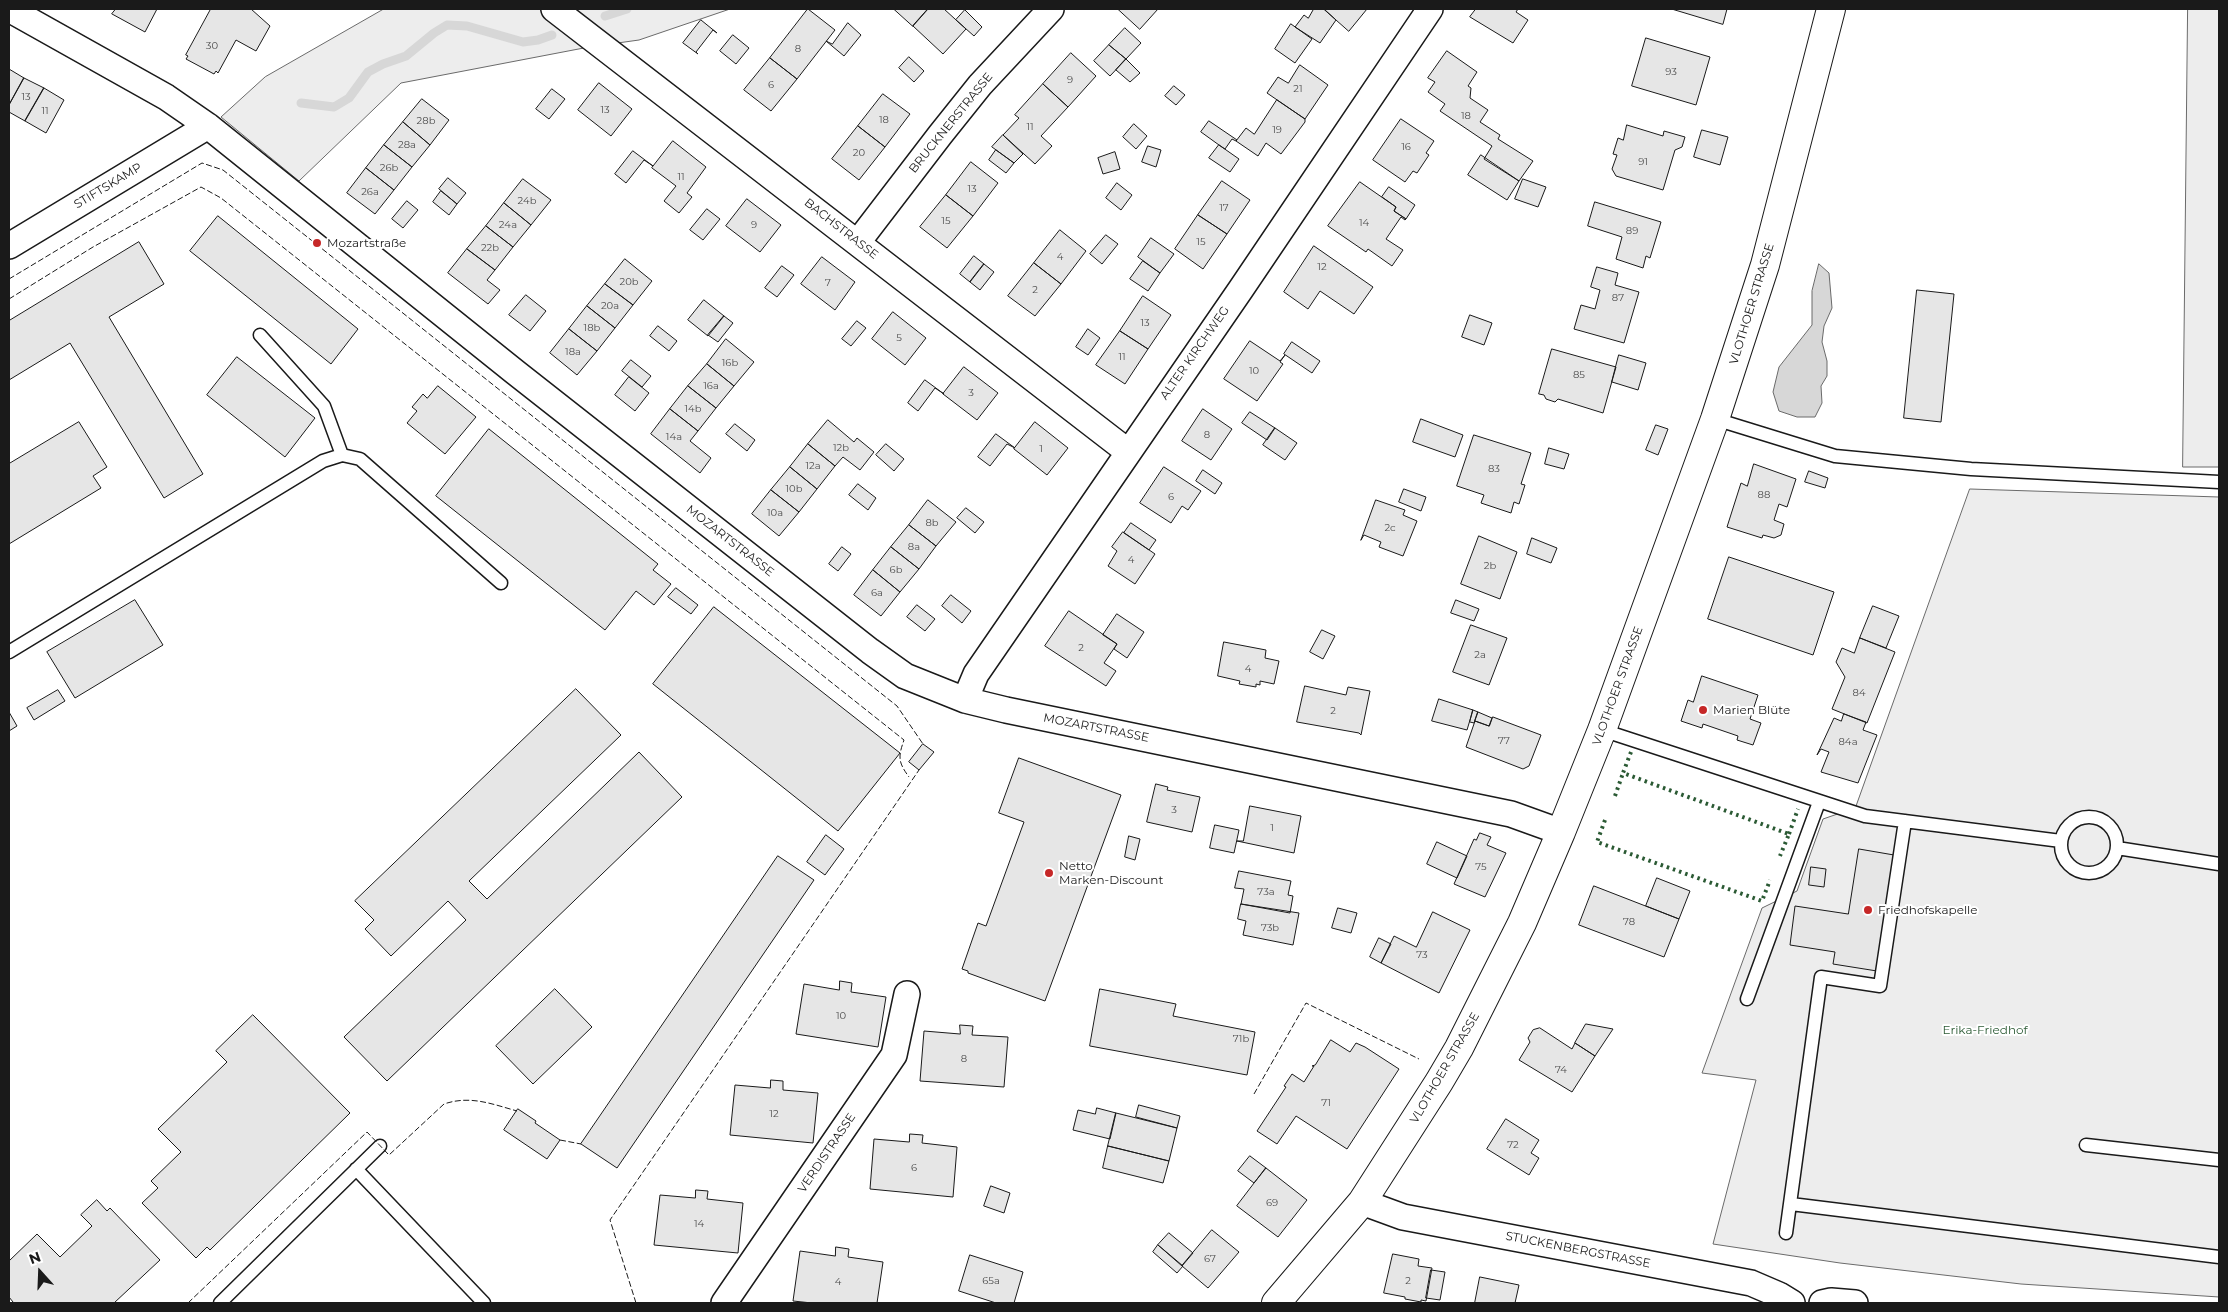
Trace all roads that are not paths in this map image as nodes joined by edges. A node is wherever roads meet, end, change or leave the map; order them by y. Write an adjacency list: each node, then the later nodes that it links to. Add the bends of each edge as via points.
1 (9, 9): 6 (street, MOZARTSTRASSE, via 166,97)
2 (554, 9): 7 (street, BACHSTRASSE)
3 (1051, 9): 7 (street, BRUCKNERSTRASSE, via 974,92)
4 (1430, 9): 11 (street, ALTER KIRCHWEG)
5 (1830, 9): 10 (street, VLOTHOER STRASSE, via 1765,265)
6 (208, 126): 8 (street, STIFTSKAMP); 16 (street, MOZARTSTRASSE, via 870,652 904,676)
7 (858, 242): 11 (street, BACHSTRASSE)
8 (9, 246)
9 (260, 335): 12 (lane, via 324,406)
10 (1716, 419): 13 (lane, via 1835,456 1971,469); 17 (street, VLOTHOER STRASSE)
11 (1127, 451): 16 (street, ALTER KIRCHWEG, via 976,674)
12 (342, 455): 14 (lane, via 360,459); 15 (lane, via 323,461)
13 (2219, 482)
14 (501, 583)
15 (9, 652)
16 (965, 700): 20 (street, MOZARTSTRASSE, via 1511,814)
17 (1602, 730): 18 (lane); 20 (street, VLOTHOER STRASSE)
18 (1819, 802): 19 (lane, via 1865,816); 25 (lane)
19 (1905, 821): 21 (lane); 31 (lane, via 1880,986 1821,977)
20 (1561, 832): 30 (street, VLOTHOER STRASSE, via 1522,923 1459,1048)
21 (2061, 840): 22 (lane, via 2067,827 2080,818 2095,817 2107,823 2115,834); 22 (lane, via 2062,856 2072,868 2086,873 2101,871 2112,862)
22 (2117, 848): 23 (lane)
23 (2219, 864)
24 (907, 994): 36 (street, VERDISTRASSE, via 894,1055)
25 (1748, 999)
26 (2086, 1145): 28 (lane)
27 (380, 1146): 29 (lane)
28 (2219, 1160)
29 (356, 1169): 34 (lane); 35 (lane)
30 (1362, 1202): 37 (street, VLOTHOER STRASSE); 38 (street, STUCKENBERGSTRASSE, via 1403,1217 1751,1283)
31 (1791, 1204): 32 (lane); 33 (lane)
32 (1786, 1233)
33 (2219, 1257)
34 (220, 1303)
35 (484, 1303)
36 (724, 1303)
37 (1276, 1303)
38 (1792, 1303)
39 (1822, 1303): 40 (street)
40 (1855, 1303)

